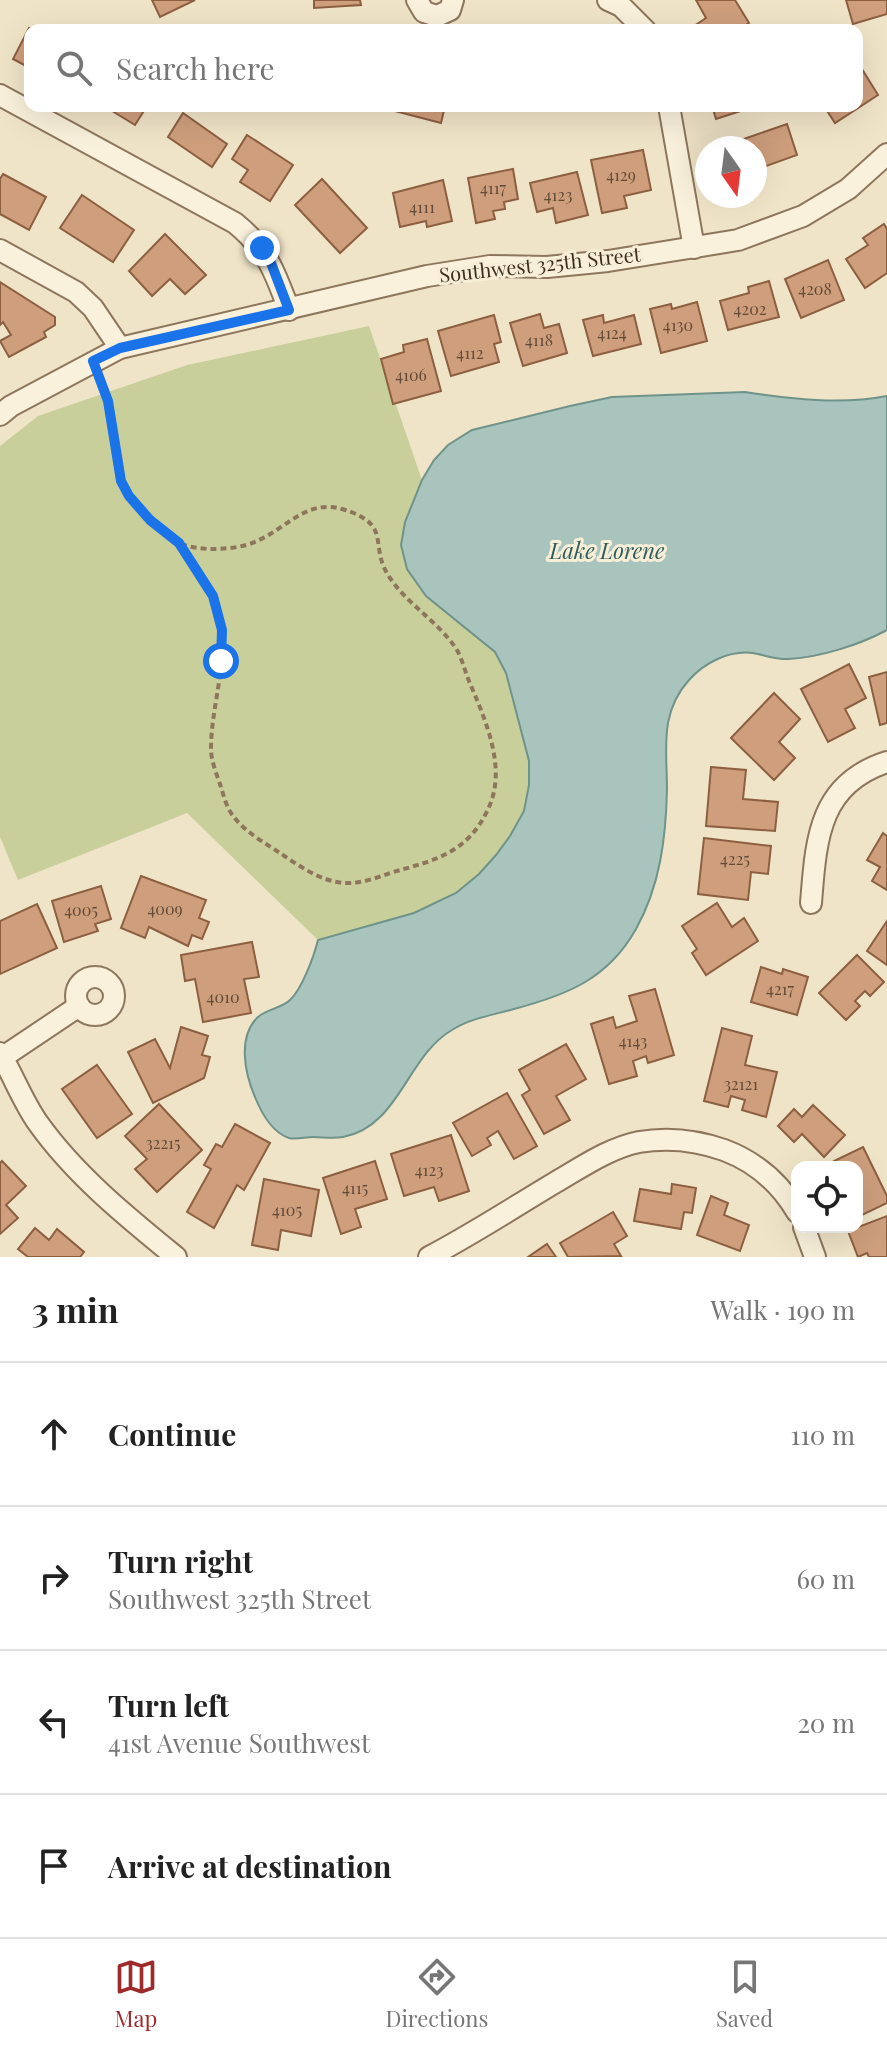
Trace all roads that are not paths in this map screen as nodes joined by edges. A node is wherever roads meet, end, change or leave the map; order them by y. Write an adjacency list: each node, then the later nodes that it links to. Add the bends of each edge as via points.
1 (417, 0): 2 (street, via 424,12 437,16 450,10)
2 (453, 0)
3 (608, 0): 4 (street)
4 (639, 24)
5 (0, 95): 6 (street)
6 (24, 108)
7 (31, 112): 12 (street, via 235,223 262,248)
8 (670, 112): 10 (street)
9 (887, 154): 10 (street, Southwest 325th Street, via 848,189 803,216 738,240)
10 (694, 248): 12 (street, Southwest 325th Street, via 547,267 490,266)
11 (0, 250): 13 (street, via 76,292)
12 (289, 310): 13 (street, Southwest 325th Street)
13 (120, 348): 14 (street, Southwest 325th Street)
14 (0, 415)
15 (887, 762): 16 (street, via 849,781 829,807 818,841)
16 (811, 903)
17 (79, 1006): 18 (street)
18 (1, 1055): 21 (street, via 38,1123 69,1159)
19 (791, 1204): 22 (street, via 750,1162 716,1147 678,1139 637,1143 618,1148)
20 (806, 1233): 23 (street)
21 (176, 1257)
22 (429, 1257)
23 (815, 1257)

